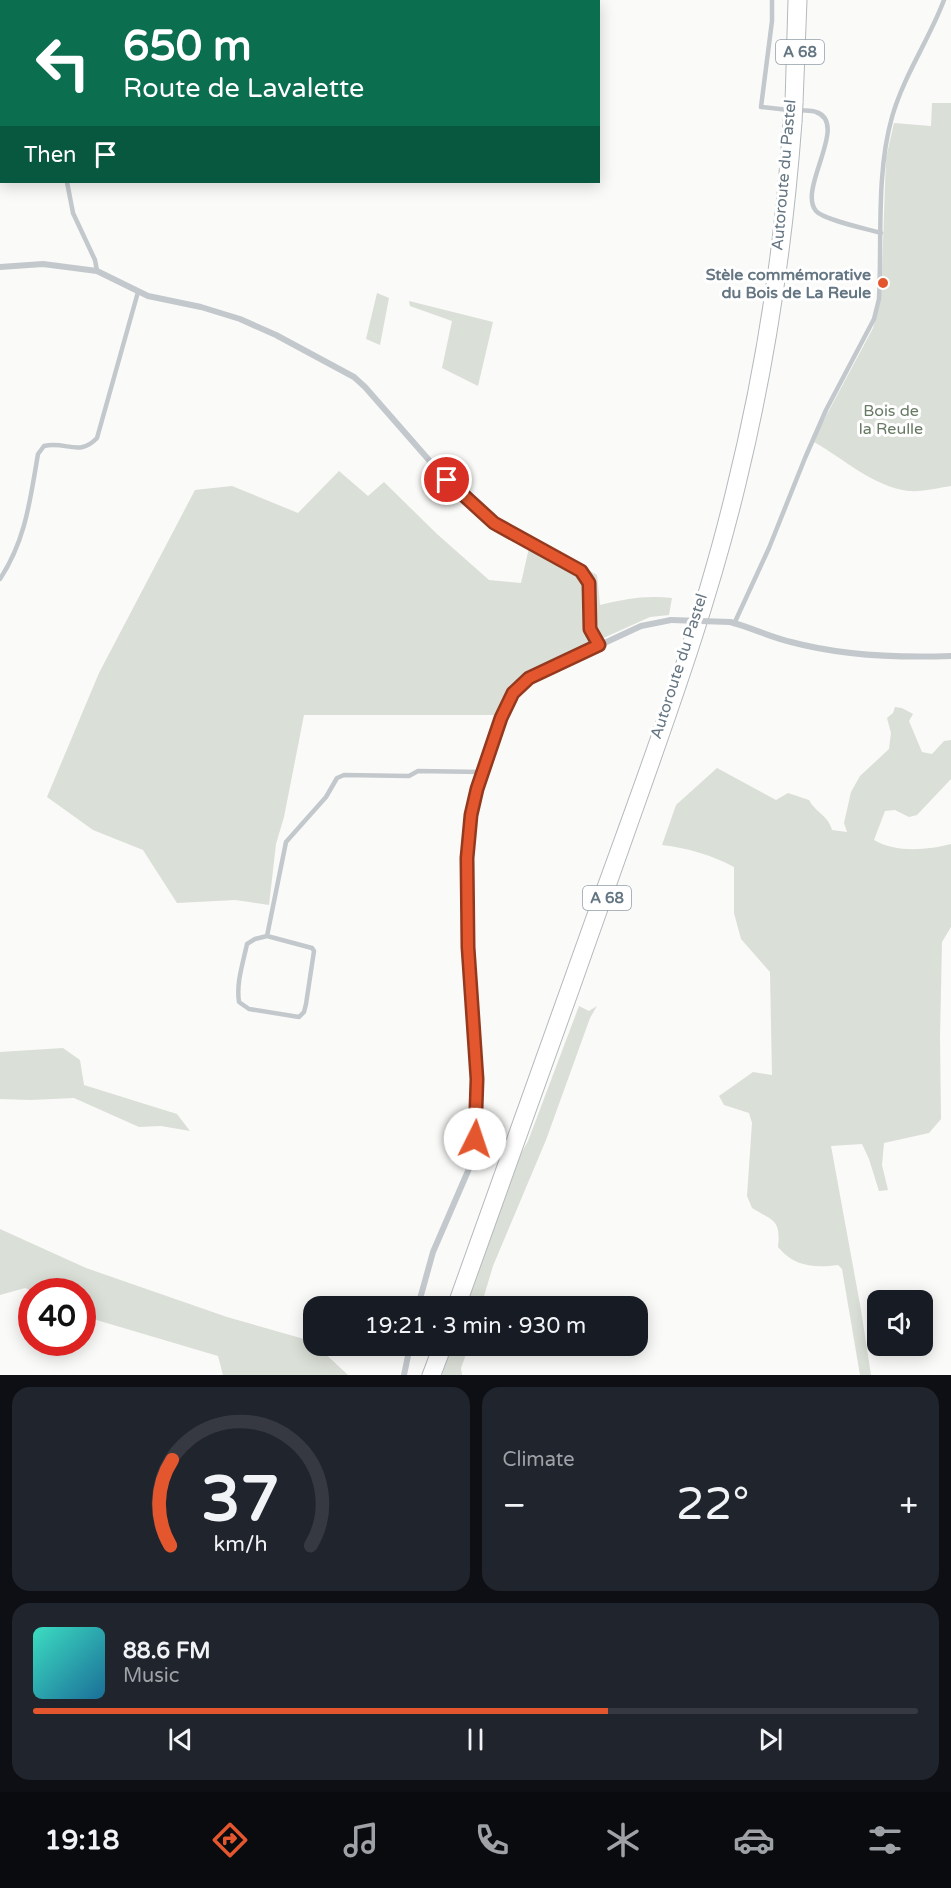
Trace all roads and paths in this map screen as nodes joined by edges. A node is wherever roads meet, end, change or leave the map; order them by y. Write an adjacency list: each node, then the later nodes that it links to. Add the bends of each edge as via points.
1 (772, 0): 8 (street, via 761,107 821,114 828,134 812,189 814,208 826,218)
2 (793, 0): 5 (highway, Autoroute du Pastel / A 68)
3 (802, 0): 5 (highway, Autoroute du Pastel / A 68)
4 (944, 0): 8 (street, via 891,119 883,161)
5 (794, 103): 6 (highway, Autoroute du Pastel / A 68, bridge)
6 (792, 122): 21 (highway, Autoroute du Pastel / A 68, via 757,371 713,557 661,721); 22 (highway, Autoroute du Pastel / A 68, via 785,248 766,369 718,573 670,721)
7 (67, 183): 10 (street, via 73,213)
8 (881, 233): 13 (street, via 879,299 874,319 826,410 769,548)
9 (0, 267): 10 (street, via 44,264)
10 (97, 271): 11 (street)
11 (138, 292): 12 (street, via 97,438 89,447 52,444 44,446 38,454 24,529); 14 (street, via 240,319 354,377 486,518 581,571 589,583)
12 (0, 579)
13 (732, 623): 15 (street, bridge, via 671,620 641,626); 17 (street, via 810,647 897,657)
14 (590, 629): 15 (street); 16 (street)
15 (599, 645): 16 (street)
16 (591, 649): 18 (street, via 529,678 513,693)
17 (951, 656)
18 (482, 772): 19 (street, via 418,771 409,776 337,778 326,797 286,842); 20 (street, via 471,815 467,858 477,1079 475,1139 471,1164 433,1252)
19 (267, 936): 19 (street, via 248,944 239,979 239,1002 249,1009 299,1017 306,1004 314,951)
20 (421, 1296)
21 (456, 1296)
22 (465, 1296)
23 (408, 1356): 26 (street)
24 (434, 1356): 27 (highway)
25 (443, 1356): 28 (highway)
26 (405, 1375)
27 (427, 1375)
28 (436, 1375)

